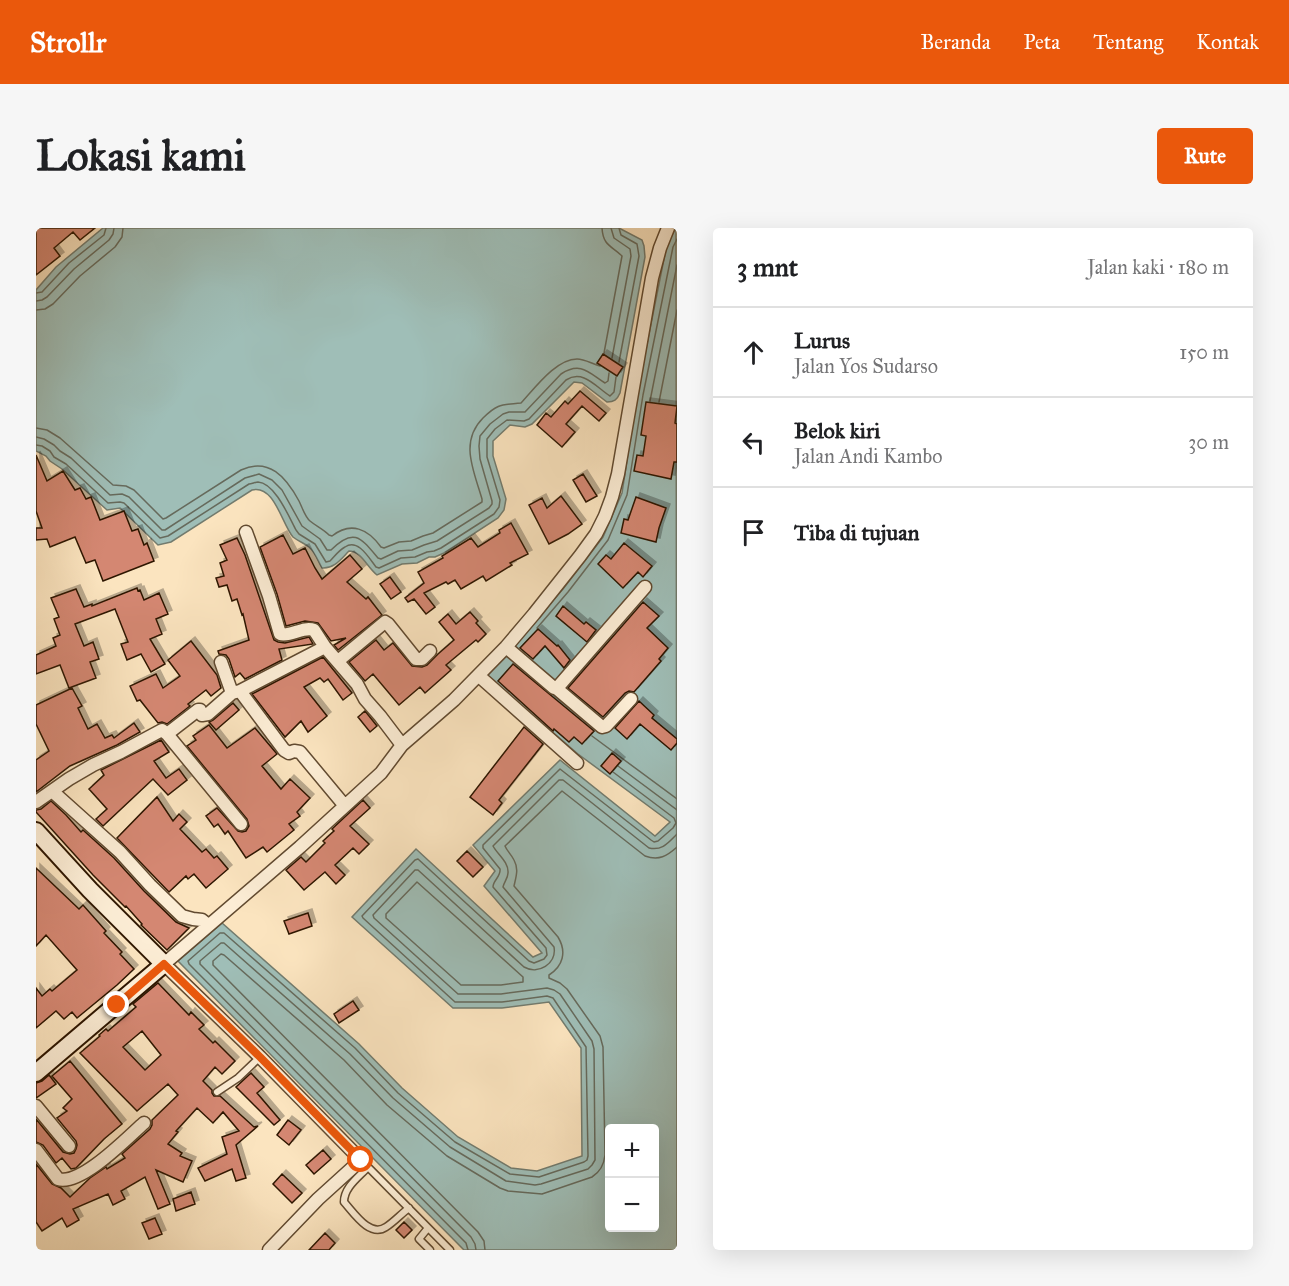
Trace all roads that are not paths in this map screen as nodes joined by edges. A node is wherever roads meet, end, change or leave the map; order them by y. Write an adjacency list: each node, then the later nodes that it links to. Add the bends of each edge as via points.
1 (668, 228): 5 (street, via 652,278 618,474 605,516 580,556)
2 (246, 532): 4 (street, via 280,634 311,628)
3 (645, 587): 10 (street)
4 (325, 647): 7 (street); 11 (street)
5 (506, 647): 9 (street); 10 (street)
6 (430, 651): 7 (street, via 416,659 384,622)
7 (338, 661): 14 (street)
8 (221, 663): 11 (street)
9 (479, 676): 14 (street); 15 (street)
10 (556, 688): 12 (street, via 602,727)
11 (236, 692): 13 (street, via 208,714 202,715 198,710); 18 (street, via 284,750 300,752)
12 (632, 699)
13 (167, 734): 16 (street, via 162,730); 19 (street)
14 (402, 745): 18 (street, via 381,773)
15 (577, 763)
16 (52, 791): 17 (street); 21 (street, via 120,852 182,916)
17 (36, 802)
18 (345, 806): 21 (street)
19 (241, 824)
20 (38, 838): 22 (street)
21 (208, 925): 22 (street)
22 (164, 964): 23 (street); 24 (street)
23 (260, 1057): 25 (lane); 30 (street)
24 (37, 1071)
25 (217, 1092)
26 (36, 1106): 28 (street)
27 (144, 1123): 29 (street, via 91,1169 74,1178 58,1179)
28 (69, 1146)
29 (36, 1150)
30 (365, 1163): 31 (lane); 31 (lane, via 345,1192 344,1202 367,1226 385,1228); 33 (street, via 318,1199)
31 (409, 1208): 32 (lane)
32 (429, 1228): 34 (lane, via 419,1239); 35 (lane)
33 (269, 1250)
34 (430, 1250)
35 (450, 1250)

